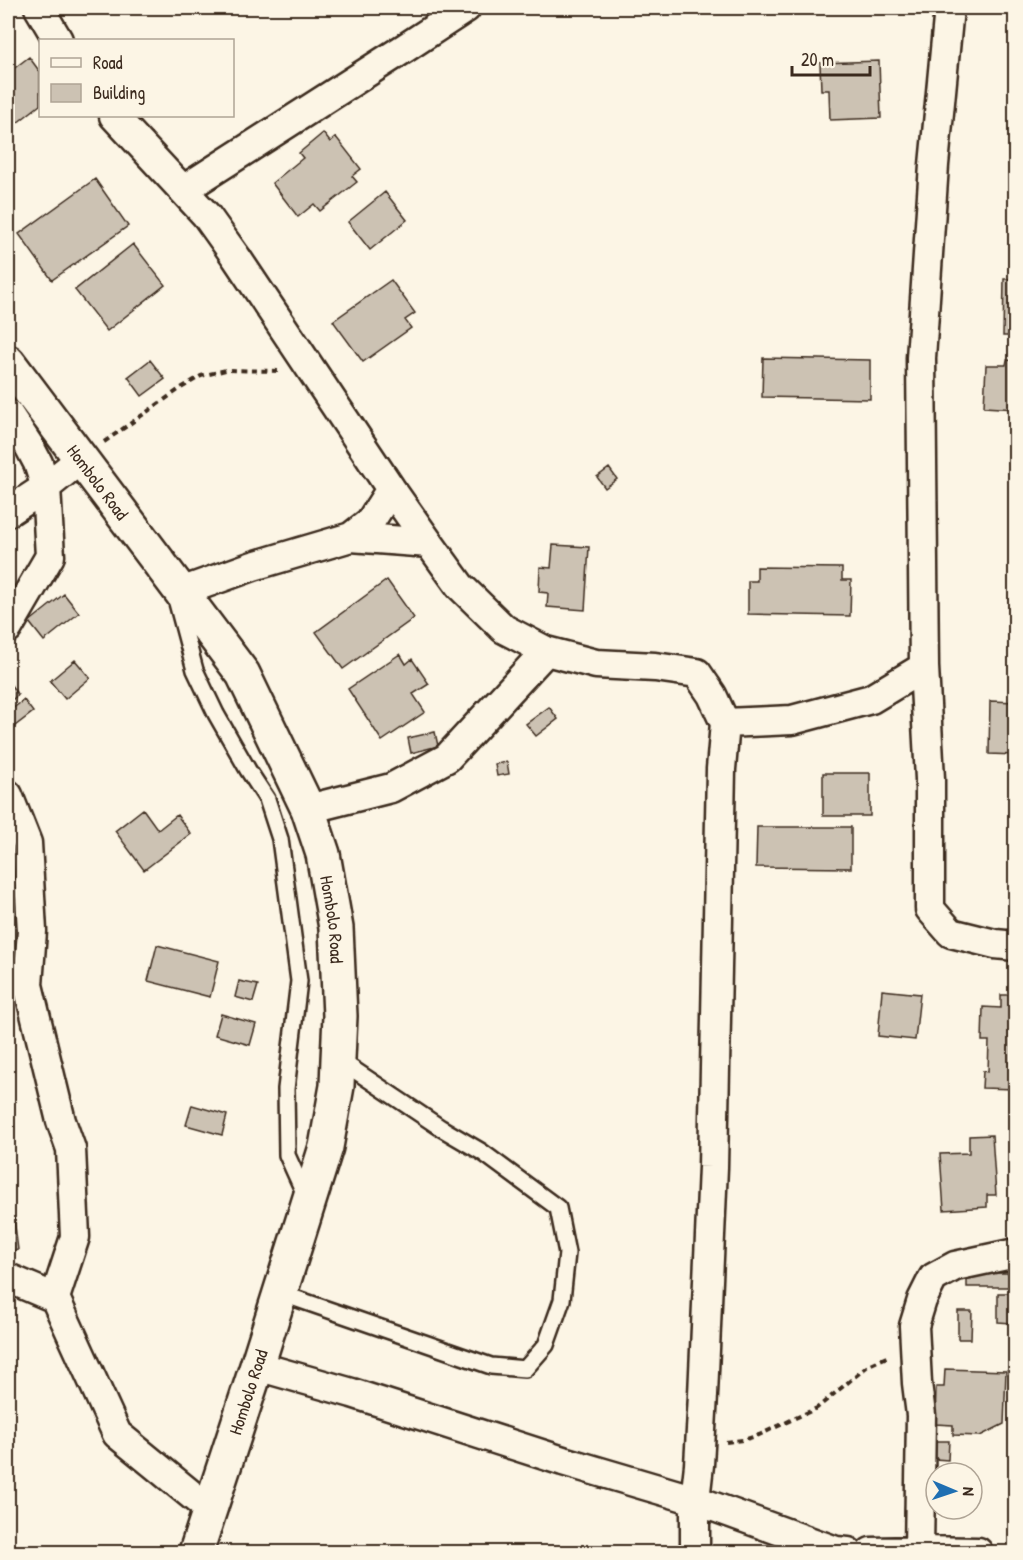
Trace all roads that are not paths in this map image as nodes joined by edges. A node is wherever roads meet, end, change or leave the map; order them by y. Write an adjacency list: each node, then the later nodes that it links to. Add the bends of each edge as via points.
1 (39, 8): 4 (street)
2 (466, 8): 6 (street)
3 (949, 8): 18 (street, via 921,358)
4 (57, 39)
5 (115, 117): 6 (street)
6 (183, 190): 11 (street, via 218,232)
7 (8, 362): 9 (street, Hombolo Road)
8 (8, 414): 10 (street, via 38,463)
9 (82, 458): 10 (street); 15 (street, Hombolo Road)
10 (46, 487): 12 (street); 16 (street, via 51,556)
11 (391, 489): 13 (street, via 370,522); 14 (street)
12 (8, 512)
13 (351, 537): 14 (street); 15 (street)
14 (429, 543): 17 (street, via 460,586 504,628)
15 (175, 584): 21 (street, Hombolo Road, via 243,674); 24 (lane, via 195,670 216,714 267,799 280,839 299,981 286,1089 287,1155)
16 (8, 628)
17 (546, 651): 19 (street, via 596,664 697,673); 21 (street, via 447,758 391,788)
18 (924, 667): 19 (street, via 871,699 792,720); 22 (street, via 930,779 930,909 951,933)
19 (725, 723): 30 (street, via 713,1167)
20 (8, 795): 28 (street, via 27,843 32,931 28,985 70,1149 75,1237)
21 (308, 809): 23 (street, Hombolo Road, via 323,854 336,928)
22 (1016, 946)
23 (338, 1059): 24 (street, Hombolo Road, via 326,1147); 27 (lane, via 482,1152 558,1208 567,1253 562,1300 546,1345 525,1369 490,1366)
24 (309, 1202): 27 (street, Hombolo Road)
25 (1016, 1253): 32 (street, via 955,1266 933,1278 922,1300 914,1326 921,1415)
26 (8, 1278): 28 (street)
27 (280, 1293): 29 (street, Hombolo Road)
28 (55, 1298): 31 (street, via 117,1434)
29 (257, 1366): 30 (street); 31 (street, Hombolo Road)
30 (695, 1500): 34 (street); 35 (street)
31 (210, 1510): 33 (street, Hombolo Road)
32 (919, 1551): 36 (street); 37 (street)
33 (196, 1552)
34 (695, 1552)
35 (848, 1552)
36 (871, 1552)
37 (978, 1552)

